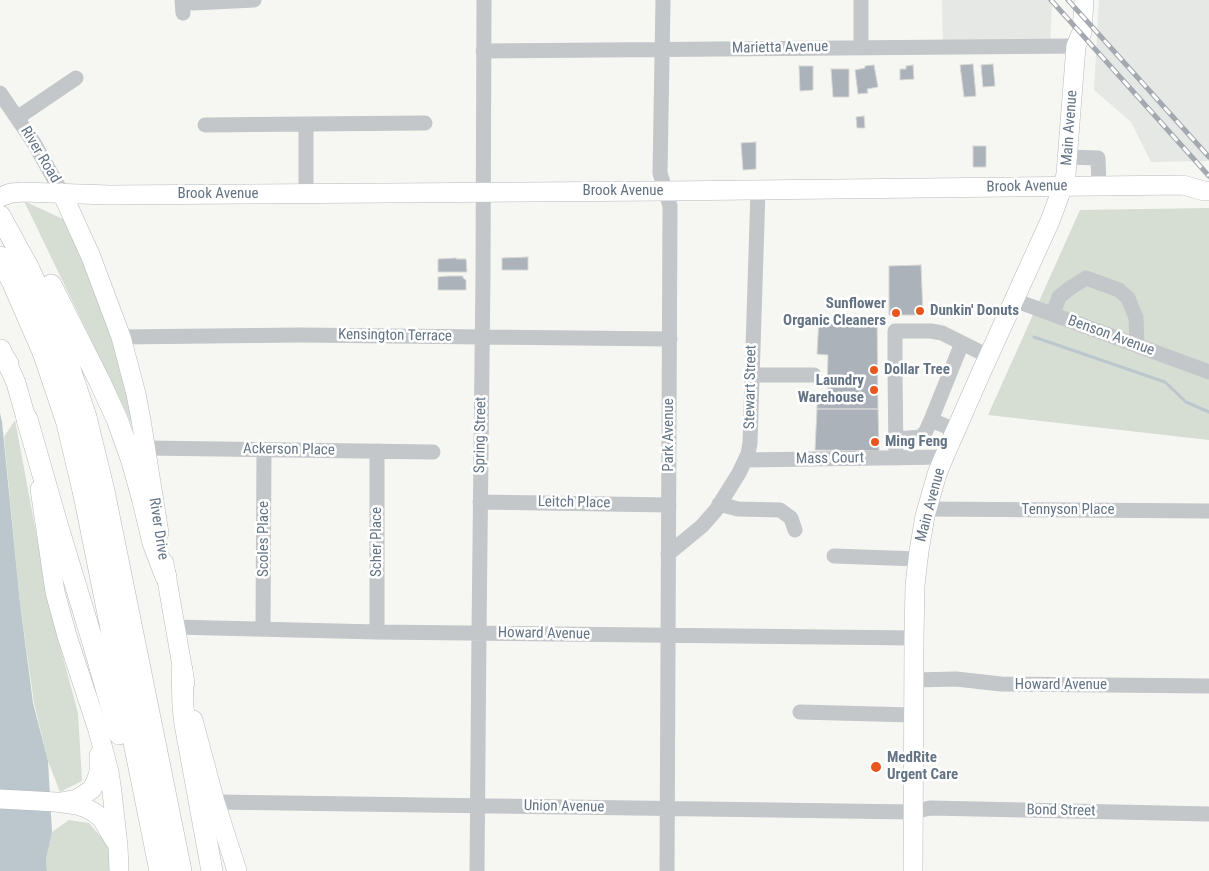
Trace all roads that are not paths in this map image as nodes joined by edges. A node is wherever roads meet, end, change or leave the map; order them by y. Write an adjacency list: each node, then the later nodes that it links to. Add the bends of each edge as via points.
1 (254, 0): 7 (street)
2 (484, 0): 11 (street, Spring Street)
3 (663, 0): 10 (street, Park Avenue)
4 (861, 0): 9 (street)
5 (1073, 0): 8 (main road, Main Avenue, via 1071,32)
6 (1084, 0): 8 (main road, Main Avenue, via 1082,32)
7 (186, 5)
8 (1076, 46): 9 (street, Marietta Avenue); 18 (main road, Main Avenue)
9 (861, 48): 10 (street, Marietta Avenue)
10 (662, 50): 11 (street, Marietta Avenue); 25 (street, Park Avenue, via 660,173)
11 (484, 52): 28 (street, Spring Street)
12 (76, 78): 14 (street)
13 (0, 93): 14 (street, River Road)
14 (17, 118): 27 (street, River Road)
15 (425, 123): 17 (street)
16 (205, 124): 17 (street)
17 (306, 124): 29 (street)
18 (1067, 157): 21 (main road, Main Avenue); 22 (street, via 1098,158)
19 (1209, 179): 20 (main road, Brook Avenue)
20 (1183, 185): 22 (main road, Brook Avenue); 24 (main road, Brook Avenue)
21 (1063, 186): 22 (main road, Brook Avenue); 23 (main road, Brook Avenue); 35 (main road, Main Avenue)
22 (1099, 186)
23 (758, 190): 25 (main road, Brook Avenue); 45 (street, Stewart Street)
24 (1209, 190)
25 (666, 191): 28 (main road, Brook Avenue); 39 (street, Park Avenue, via 670,206)
26 (23, 192): 27 (main road, Brook Avenue); 31 (main road, Brook Avenue, via 11,193); 33 (main road, via 36,194 57,206)
27 (62, 192): 30 (main road, Brook Avenue); 33 (main road, River Drive)
28 (483, 192): 29 (main road, Brook Avenue); 38 (street, Spring Street)
29 (306, 193): 30 (main road, Brook Avenue)
30 (109, 195): 33 (main road, via 95,200 84,210 80,216)
31 (0, 199): 32 (highway)
32 (9, 224): 67 (highway, via 29,244 114,412); 90 (highway, via 65,354 86,418 104,491)
33 (82, 234): 37 (main road, River Drive)
34 (0, 257): 88 (highway, via 43,352 69,432)
35 (1014, 300): 36 (street, Benson Avenue); 43 (main road, Main Avenue)
36 (1053, 314): 41 (street, Benson Avenue); 41 (street, via 1059,296 1086,278 1119,290 1128,298 1136,318)
37 (121, 337): 38 (street, Kensington Terrace); 51 (main road, River Drive)
38 (482, 338): 39 (street, Kensington Terrace); 58 (street, Spring Street)
39 (670, 339): 60 (street, Park Avenue)
40 (962, 343): 43 (street); 48 (street); 50 (street, via 931,331 895,331)
41 (1137, 345): 44 (street, Benson Avenue)
42 (3, 353): 47 (main road)
43 (988, 356): 49 (main road, Main Avenue)
44 (1209, 372)
45 (751, 374): 46 (street); 57 (street, Stewart Street, via 750,444)
46 (814, 375)
47 (27, 419): 77 (main road, via 55,592); 88 (highway)
48 (931, 420): 49 (street); 50 (street, via 921,437)
49 (955, 430): 55 (main road, Main Avenue)
50 (896, 439): 56 (street)
51 (146, 448): 52 (street, Ackerson Place); 67 (main road, River Drive)
52 (264, 450): 53 (street, Ackerson Place); 69 (street, Scoles Place)
53 (377, 451): 54 (street, Ackerson Place); 70 (street, Scher Place)
54 (433, 452)
55 (944, 457): 56 (street, Mass Court); 61 (main road, Main Avenue)
56 (896, 458): 57 (street, Mass Court)
57 (745, 460): 59 (street, Stewart Street)
58 (480, 502): 60 (street, Leitch Place); 71 (street, Spring Street)
59 (720, 504): 63 (street, via 738,509 780,510 791,518); 64 (street, Stewart Street, via 702,526)
60 (669, 505): 64 (street, Park Avenue)
61 (927, 509): 62 (street, Tennyson Place); 66 (main road, Main Avenue)
62 (1209, 512)
63 (795, 530)
64 (668, 554): 72 (street, Park Avenue)
65 (834, 556): 66 (street)
66 (918, 559): 73 (main road, Main Avenue)
67 (166, 577): 68 (main road, River Drive)
68 (174, 626): 69 (street, Howard Avenue); 74 (main road, River Drive)
69 (263, 629): 70 (street, Howard Avenue)
70 (377, 632): 71 (street, Howard Avenue)
71 (478, 633): 72 (street, Howard Avenue); 83 (street, Spring Street)
72 (668, 635): 73 (street, Howard Avenue); 84 (street, Park Avenue)
73 (914, 638): 75 (main road, Main Avenue)
74 (182, 670): 82 (main road, River Drive); 91 (highway, via 185,724)
75 (914, 680): 76 (street, Howard Avenue); 79 (main road, Main Avenue)
76 (1209, 686)
77 (92, 709): 81 (main road, via 99,762 96,781 92,789 77,799); 87 (main road, via 109,772)
78 (800, 712): 79 (street)
79 (913, 715): 85 (main road, Main Avenue)
80 (0, 799): 81 (main road)
81 (56, 802): 87 (main road, via 77,805 95,813)
82 (216, 802): 83 (street, Union Avenue); 92 (main road, River Drive)
83 (478, 806): 84 (street, Union Avenue); 93 (street, Spring Street)
84 (667, 808): 85 (street, Union Avenue, via 808,804); 94 (street, Park Avenue)
85 (913, 812): 86 (street, Bond Street, via 930,808); 95 (main road, Main Avenue)
86 (1209, 814)
87 (118, 846): 89 (main road)
88 (158, 862)
89 (120, 871)
90 (181, 871)
91 (212, 871)
92 (237, 871)
93 (477, 871)
94 (667, 871)
95 (913, 871)

